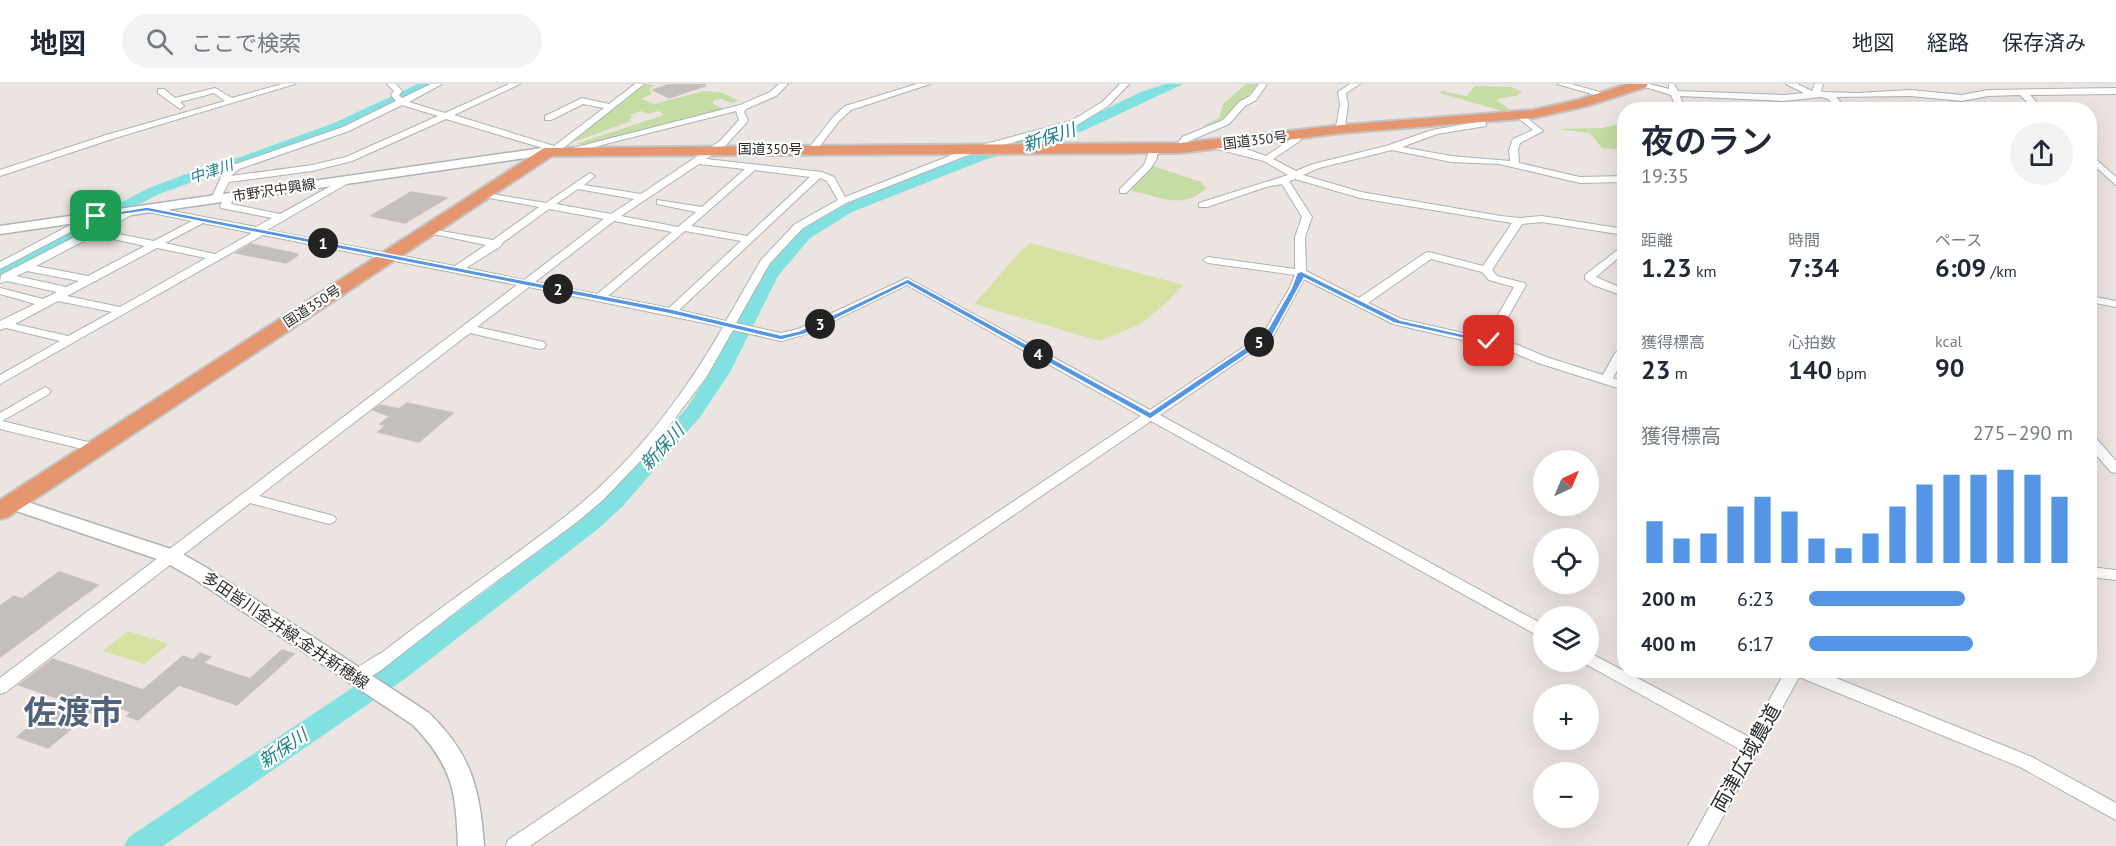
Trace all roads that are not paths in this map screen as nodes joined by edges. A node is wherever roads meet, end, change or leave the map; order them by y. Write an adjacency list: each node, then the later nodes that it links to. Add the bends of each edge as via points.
1 (291, 84): 25 (street)
2 (391, 84): 23 (street, via 398,91)
3 (438, 84): 23 (street)
4 (640, 84): 28 (street)
5 (784, 84): 29 (street, via 773,94)
6 (926, 84): 46 (street, via 844,109)
7 (1125, 84): 41 (street, via 1105,104 1074,123)
8 (1263, 84): 43 (street, via 1226,122 1185,139)
9 (1356, 84): 36 (street, via 1342,92)
10 (1562, 84): 22 (street)
11 (1640, 84): 16 (street); 22 (highway, 国道350号)
12 (1790, 84): 20 (street)
13 (1819, 84): 20 (street)
14 (1910, 84): 21 (street)
15 (512, 85): 32 (street)
16 (1673, 88): 20 (street, via 1784,98)
17 (2116, 91): 19 (street)
18 (161, 92): 24 (street)
19 (2023, 93): 21 (street, via 1955,98); 27 (street)
20 (1818, 94): 21 (street); 26 (street)
21 (1920, 94)
22 (1606, 95): 31 (highway, 国道350号)
23 (398, 98): 32 (street); 60 (street, via 346,129 236,167)
24 (174, 101): 25 (street, via 214,90); 30 (street)
25 (232, 102): 30 (street)
26 (1836, 102)
27 (2032, 102)
28 (610, 108): 33 (street, via 582,101); 47 (street)
29 (743, 108): 44 (street); 45 (street, via 742,122)
30 (191, 114): 54 (street)
31 (1520, 115): 34 (highway, 国道350号); 52 (street, via 1539,131 1513,145)
32 (444, 117): 47 (street, via 552,148); 48 (street)
33 (548, 118)
34 (1481, 120): 36 (highway, 国道350号); 37 (street, via 1484,124)
35 (1421, 126): 37 (street)
36 (1342, 129): 38 (highway, 国道350号)
37 (1435, 132): 40 (street)
38 (1297, 135): 39 (highway, 国道350号); 49 (street, via 1297,139)
39 (1212, 145): 43 (highway, 国道350号); 49 (street)
40 (1392, 147): 52 (street, via 1451,159); 56 (street)
41 (982, 148): 42 (highway, 国道350号); 46 (highway, 国道350号); 69 (street)
42 (1154, 148): 43 (highway, 国道350号); 64 (street, via 1150,164)
43 (1180, 148)
44 (574, 149): 45 (highway, 国道350号); 47 (highway, 国道350号)
45 (714, 149): 46 (highway, 国道350号); 50 (street)
46 (813, 149)
47 (549, 151): 58 (main road, 市野沢中興線); 65 (highway, 国道350号)
48 (356, 156): 58 (street); 60 (street, via 312,168)
49 (1267, 159): 56 (street)
50 (699, 161): 53 (street); 67 (street)
51 (2097, 164): 62 (street)
52 (1515, 165): 59 (street, via 1580,180)
53 (752, 168): 55 (street); 74 (street)
54 (0, 173)
55 (819, 174): 69 (street, via 831,179); 87 (street)
56 (1294, 174): 61 (street); 80 (street, via 1360,195)
57 (590, 176): 63 (street)
58 (351, 179): 66 (main road, 市野沢中興線); 77 (street)
59 (1617, 179)
60 (224, 180): 68 (street)
61 (1284, 181): 72 (street, via 1264,184); 98 (street, via 1307,217 1300,237)
62 (2116, 182)
63 (576, 186): 67 (street); 71 (street)
64 (1123, 191)
65 (482, 194): 71 (street); 83 (highway, 国道350号)
66 (229, 197): 68 (main road, 市野沢中興線); 77 (street, via 225,206)
67 (640, 197): 78 (street)
68 (216, 199): 73 (main road, 市野沢中興線)
69 (843, 201): 112 (street, via 799,226 778,247 765,262)
70 (660, 202): 74 (street)
71 (549, 206): 78 (street); 88 (street)
72 (1203, 206)
73 (147, 209): 75 (main road, 市野沢中興線); 79 (street)
74 (704, 210): 81 (street)
75 (129, 212): 76 (main road, 市野沢中興線); 86 (street)
76 (93, 216): 82 (main road, 市野沢中興線); 94 (street)
77 (282, 217): 84 (street)
78 (612, 218): 81 (street); 101 (street)
79 (201, 220): 84 (street); 89 (street)
80 (1519, 221): 85 (street, via 1542,219); 97 (street)
81 (681, 229): 87 (street); 105 (street)
82 (0, 230)
83 (428, 230): 88 (street); 91 (highway, 国道350号)
84 (260, 231): 91 (street); 92 (street)
85 (1617, 231)
86 (95, 232): 89 (street); 95 (street)
87 (749, 239): 111 (street)
88 (497, 244): 96 (street)
89 (153, 245): 92 (street); 100 (street)
90 (1617, 254): 102 (street, via 1589,277)
91 (388, 256): 96 (street); 126 (highway, 国道350号)
92 (216, 257): 110 (street)
93 (1208, 260): 98 (street)
94 (0, 266)
95 (25, 267): 99 (street); 100 (street)
96 (458, 270): 101 (street)
97 (1486, 270): 107 (street, via 1429,255 1407,274 1394,278); 116 (street, via 1493,278 1520,285)
98 (1301, 273): 107 (street); 123 (street, via 1268,336)
99 (3, 279): 104 (street)
100 (88, 279): 104 (street)
101 (528, 284): 105 (street); 114 (street)
102 (1617, 290)
103 (0, 291): 108 (street)
104 (61, 294): 108 (street); 110 (street)
105 (600, 297): 111 (street)
106 (2097, 300): 109 (street)
107 (1361, 302): 116 (street, via 1397,322)
108 (44, 303): 113 (street)
109 (2116, 304)
110 (120, 310): 115 (street)
111 (671, 312): 112 (street)
112 (730, 324): 123 (street, via 781,338 802,333 908,281); 138 (street, via 683,402 598,497)
113 (1, 325): 115 (street)
114 (468, 329): 117 (street); 129 (street)
115 (70, 340): 119 (street)
116 (1489, 341): 120 (street)
117 (540, 345)
118 (1617, 360): 120 (street)
119 (0, 380)
120 (1606, 380): 121 (street)
121 (1617, 384)
122 (45, 391): 124 (street)
123 (1150, 416): 135 (street); 146 (street)
124 (0, 417)
125 (0, 425): 126 (street)
126 (95, 448): 130 (highway, 国道350号)
127 (2097, 448): 128 (street)
128 (2116, 469)
129 (248, 498): 131 (street); 132 (street)
130 (6, 507): 132 (main road, 多田皆川金井線;金井新穂線)
131 (329, 519)
132 (170, 556): 138 (main road, 多田皆川金井線;金井新穂線); 142 (street)
133 (2097, 573): 134 (street)
134 (2116, 575)
135 (1533, 627)
136 (1599, 664): 137 (street)
137 (1617, 674)
138 (356, 677): 145 (main road, 多田皆川金井線;金井新穂線, via 421,719 437,734 460,770 467,790)
139 (1624, 678): 143 (street)
140 (1791, 678): 143 (street, 両津広域農道)
141 (1816, 678): 144 (street, via 2026,762)
142 (0, 687)
143 (1750, 747): 147 (street, 両津広域農道)
144 (2116, 812)
145 (471, 846)
146 (515, 846)
147 (1697, 846)

